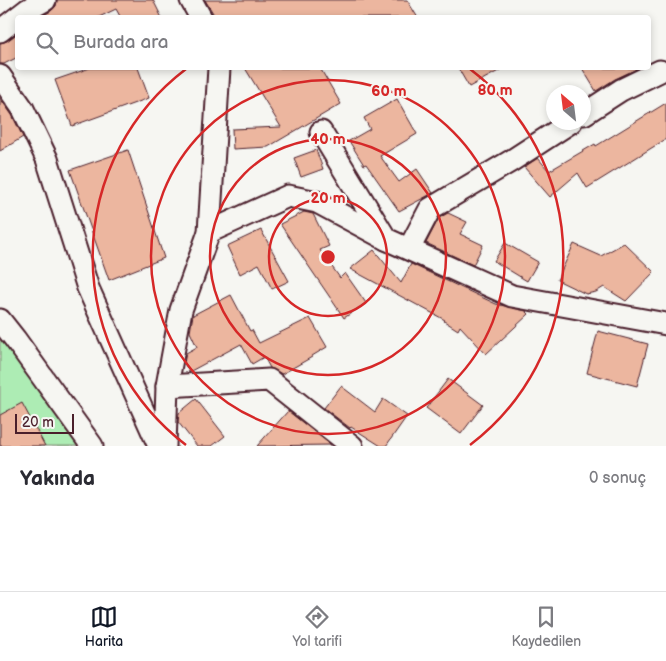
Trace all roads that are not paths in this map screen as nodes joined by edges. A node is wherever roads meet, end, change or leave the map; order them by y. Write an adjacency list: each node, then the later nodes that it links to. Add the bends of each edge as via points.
1 (45, 0): 3 (street)
2 (191, 0): 4 (street)
3 (21, 15)
4 (199, 15)
5 (15, 20): 6 (street)
6 (0, 31)
7 (219, 70): 13 (street)
8 (660, 71): 10 (street)
9 (0, 76): 20 (street, via 23,109 47,159 88,288)
10 (591, 109)
11 (559, 130): 15 (street, via 430,209)
12 (321, 132): 14 (street)
13 (209, 232): 14 (street, via 288,196 317,202); 18 (street, via 181,310)
14 (386, 239): 15 (street)
15 (409, 249): 17 (street, via 512,296)
16 (0, 320): 19 (street)
17 (662, 324)
18 (167, 386): 21 (street); 22 (street, via 269,380)
19 (92, 446)
20 (159, 446)
21 (165, 446)
22 (352, 446)

